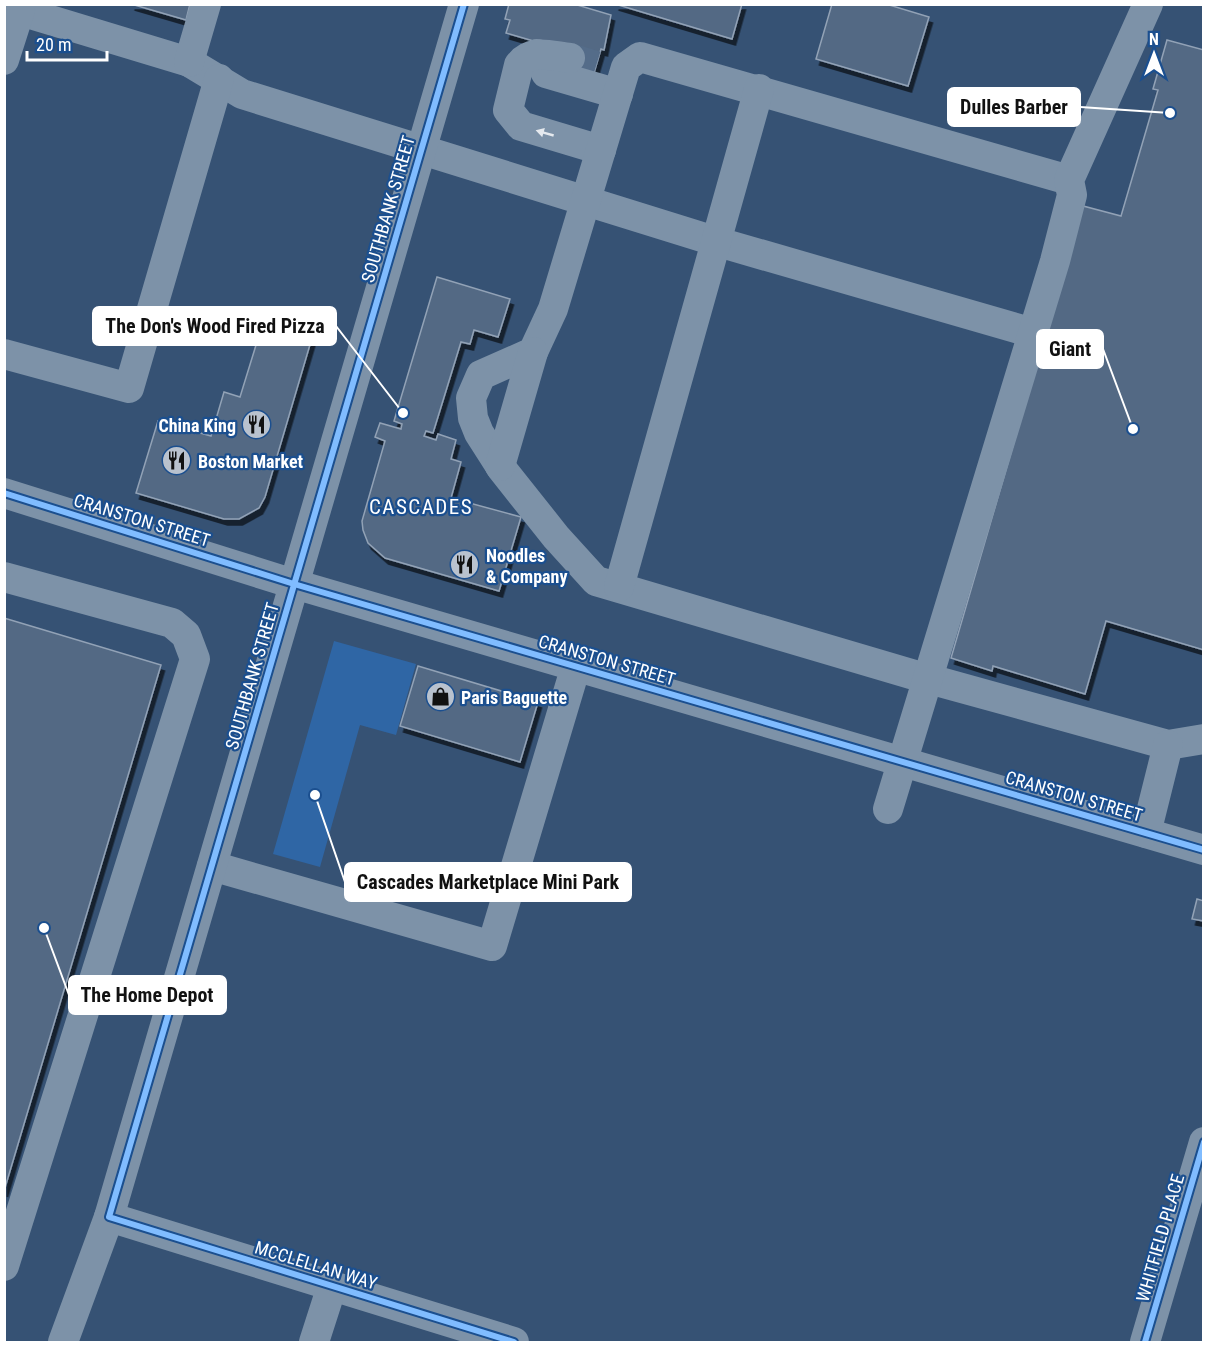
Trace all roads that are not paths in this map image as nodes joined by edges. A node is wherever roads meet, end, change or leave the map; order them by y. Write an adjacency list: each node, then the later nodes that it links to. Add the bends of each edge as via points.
1 (206, 4): 7 (street)
2 (464, 4): 11 (street, SOUTHBANK STREET)
3 (1148, 4): 13 (street)
4 (12, 8): 6 (street); 7 (street)
5 (537, 54): 8 (street); 8 (street, via 546,73); 12 (street, one-way to 5, via 521,126 513,119 508,110 519,65 529,55)
6 (4, 60)
7 (189, 62): 9 (street)
8 (602, 73): 10 (street, via 640,57 650,58); 12 (street)
9 (219, 79): 11 (street, via 242,94); 18 (street, via 129,388)
10 (759, 89): 13 (street); 15 (street)
11 (421, 150): 14 (street); 22 (street, SOUTHBANK STREET)
12 (601, 150): 14 (street)
13 (1069, 180): 16 (street, via 1072,195)
14 (584, 200): 15 (street); 17 (street, via 552,309)
15 (718, 242): 16 (street); 23 (street)
16 (1033, 333): 25 (street)
17 (533, 352): 19 (street); 19 (street, via 488,370 473,388 473,418)
18 (4, 354)
19 (501, 466): 23 (street, via 596,581)
20 (4, 493): 22 (street, CRANSTON STREET)
21 (4, 577): 36 (street, via 172,623 186,635 195,659)
22 (294, 584): 24 (street, CRANSTON STREET); 32 (street, SOUTHBANK STREET)
23 (619, 587): 25 (street)
24 (576, 666): 28 (street, CRANSTON STREET); 32 (street, via 492,946)
25 (927, 679): 27 (street); 28 (street)
26 (1203, 740): 27 (street)
27 (1168, 745): 30 (street)
28 (901, 762): 29 (street); 30 (street, CRANSTON STREET)
29 (888, 809)
30 (1146, 833): 31 (street, CRANSTON STREET)
31 (1203, 850)
32 (212, 866): 35 (street, SOUTHBANK STREET)
33 (1203, 1142): 34 (street, WHITFIELD PLACE)
34 (1198, 1180): 41 (street, WHITFIELD PLACE)
35 (109, 1217): 37 (street, MCCLELLAN WAY); 38 (street, SOUTHBANK STREET)
36 (4, 1266)
37 (332, 1286): 39 (street); 40 (street, MCCLELLAN WAY)
38 (63, 1342)
39 (314, 1342)
40 (514, 1342)
41 (1145, 1342)

